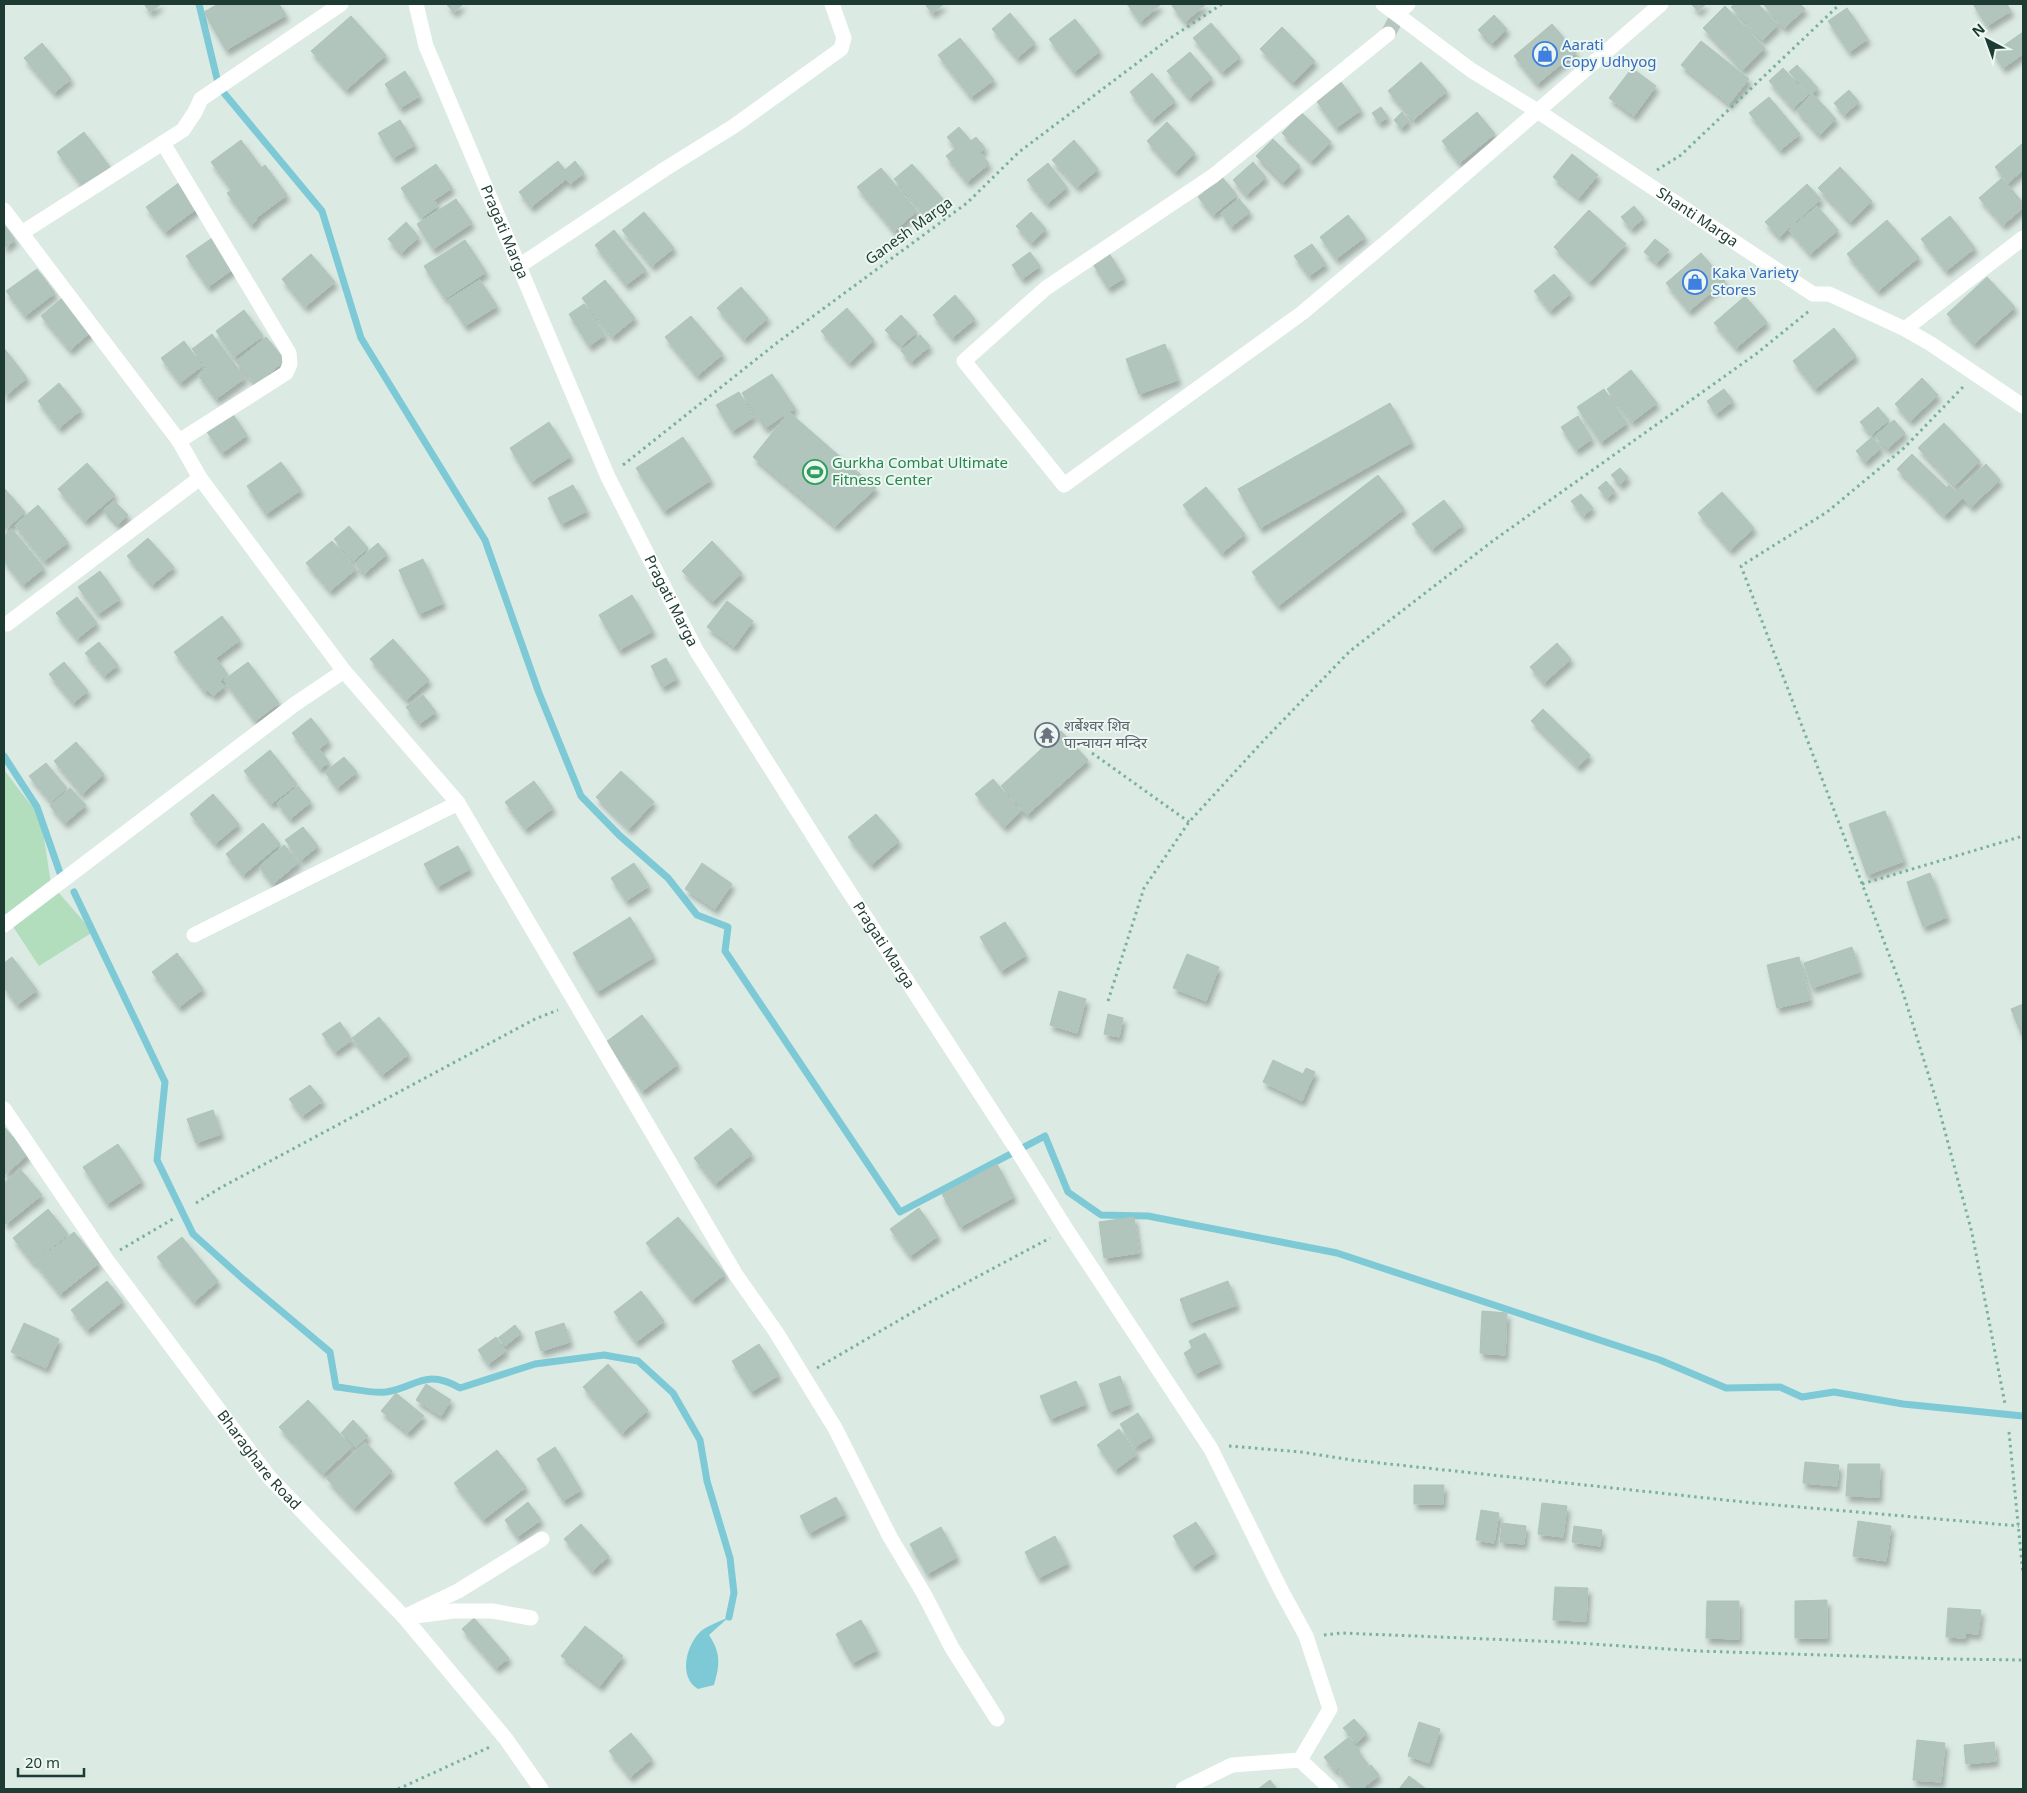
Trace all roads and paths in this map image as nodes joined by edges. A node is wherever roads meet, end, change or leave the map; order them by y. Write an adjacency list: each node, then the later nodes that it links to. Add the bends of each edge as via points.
1 (341, 4): 10 (street, via 201,99 183,130)
2 (416, 4): 15 (street, Pragati Marga, via 426,46)
3 (832, 4): 15 (street, via 844,38 841,49 734,126)
4 (1222, 4): 21 (path, Ganesh Marga, via 1169,39 1019,152 967,203 778,342)
5 (1383, 4): 9 (street, Shanti Marga, via 1471,70)
6 (1661, 4): 9 (street)
7 (1840, 4): 11 (path, via 1681,155)
8 (1388, 34): 9 (street, via 1213,176 1046,288 964,361 1064,485 1302,313)
9 (1538, 112): 11 (street, Shanti Marga)
10 (163, 144): 13 (street); 20 (street, via 288,353 290,364 286,373)
11 (1642, 180): 16 (street, Shanti Marga, via 1813,294)
12 (4, 210): 13 (street)
13 (22, 232): 20 (street)
14 (2023, 238): 17 (street)
15 (519, 266): 21 (street, Pragati Marga)
16 (1829, 294): 17 (street, Shanti Marga); 27 (path, via 1756,354 1494,540 1350,651)
17 (1905, 329): 18 (street, Shanti Marga)
18 (1976, 374): 19 (street, Shanti Marga); 29 (path, via 1904,448 1827,512 1741,566)
19 (2023, 406)
20 (179, 441): 22 (street)
21 (608, 476): 37 (street, Pragati Marga, via 696,650)
22 (200, 478): 23 (street); 24 (street)
23 (7, 624)
24 (344, 671): 26 (street); 30 (street, via 294,704)
25 (1092, 753): 27 (path)
26 (458, 803): 31 (street); 33 (street)
27 (1189, 822): 32 (path, via 1144,888)
28 (2023, 836): 29 (path)
29 (1862, 884): 40 (path, via 1901,986 1939,1109 1972,1233)
30 (4, 925)
31 (194, 935)
32 (1108, 1001)
33 (575, 1003): 35 (path, via 535,1019); 39 (street, via 736,1275)
34 (4, 1109): 38 (street, Bharaghare Road)
35 (196, 1203)
36 (173, 1218): 38 (path)
37 (1066, 1229): 39 (path); 42 (street, Pragati Marga)
38 (106, 1259): 47 (street, Bharaghare Road, via 269,1477)
39 (802, 1376): 51 (street, via 835,1428 890,1537 952,1648)
40 (2005, 1404)
41 (2010, 1432): 43 (path)
42 (1211, 1449): 43 (path, via 1226,1446 1301,1452 1753,1504); 49 (street, Pragati Marga)
43 (2019, 1526): 44 (path)
44 (2021, 1532): 46 (path)
45 (542, 1539): 47 (street, via 458,1591)
46 (2023, 1574)
47 (404, 1617): 48 (street, via 454,1611 492,1611); 52 (street, Bharaghare Road)
48 (531, 1618)
49 (1306, 1636): 50 (path, via 1341,1633 1707,1651); 53 (street, Pragati Marga, via 1330,1709)
50 (2023, 1660)
51 (997, 1719)
52 (506, 1739): 54 (path); 55 (street, Bharaghare Road)
53 (1300, 1760): 56 (street, via 1232,1765); 57 (street)
54 (398, 1789)
55 (541, 1789)
56 (1183, 1789)
57 (1331, 1789)

